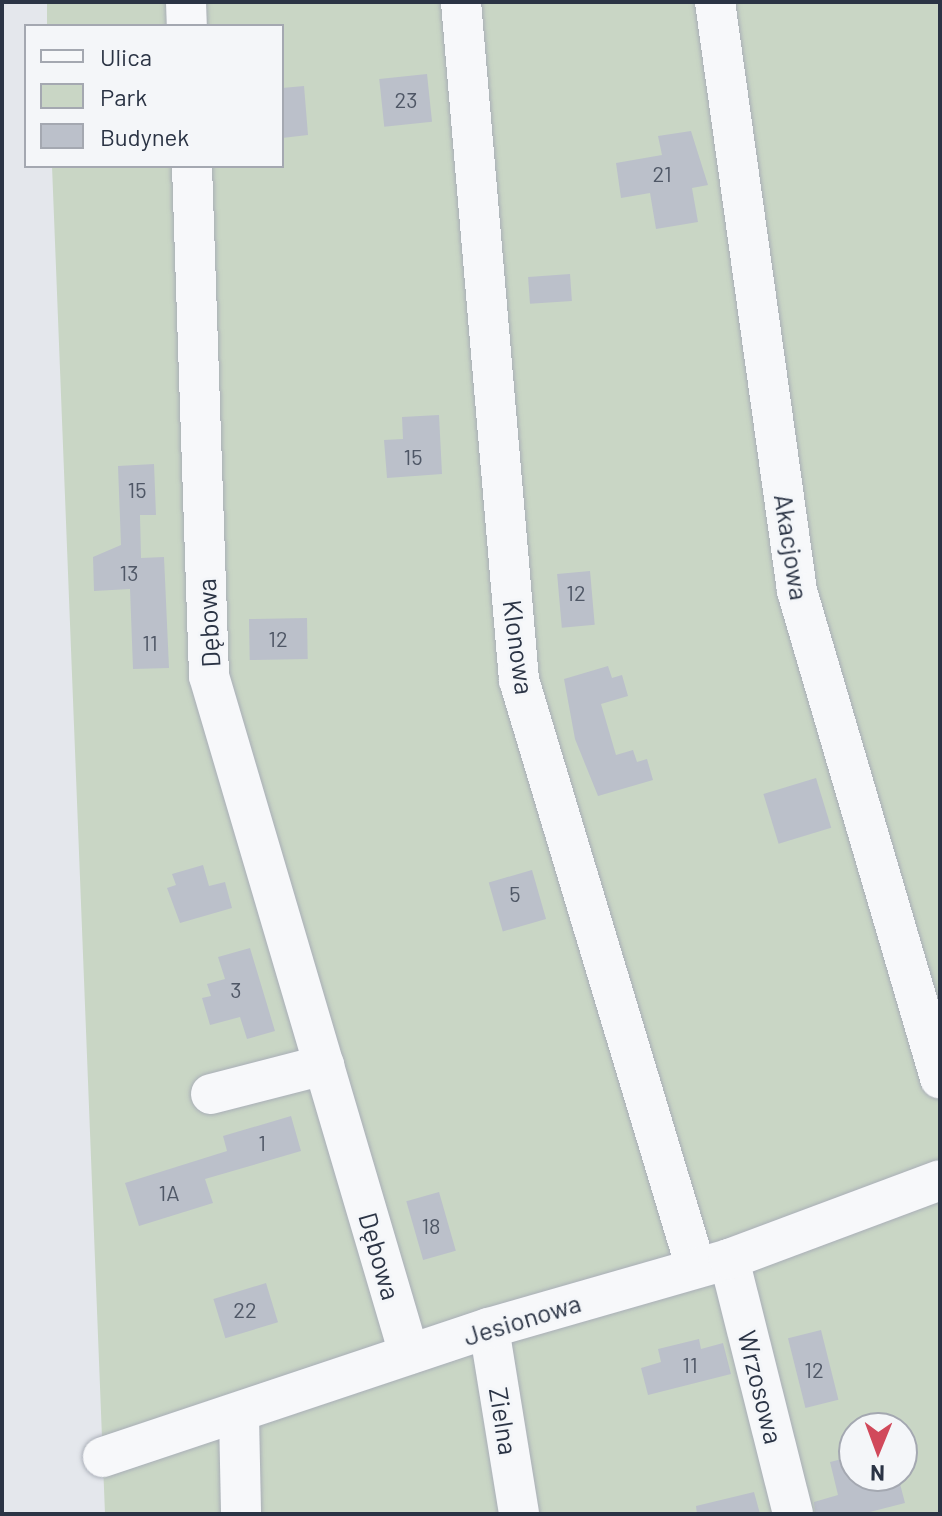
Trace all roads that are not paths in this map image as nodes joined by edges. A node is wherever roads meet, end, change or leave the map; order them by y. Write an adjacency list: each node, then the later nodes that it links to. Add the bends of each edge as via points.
1 (186, 2): 4 (street)
2 (461, 2): 10 (street, Klonowa, via 519,680)
3 (715, 2): 7 (street, Akacjowa, via 797,591)
4 (187, 24)
5 (192, 168): 6 (street, Dębowa, via 209,676)
6 (324, 1065): 8 (street); 12 (street, Dębowa)
7 (940, 1078)
8 (211, 1094)
9 (940, 1180): 10 (street, Jesionowa)
10 (712, 1264): 11 (street, Jesionowa); 17 (street, Wrzosowa)
11 (489, 1328): 12 (street, Jesionowa); 16 (street, Zielna)
12 (409, 1354): 13 (street, Jesionowa)
13 (239, 1416): 14 (street, Jesionowa); 15 (street)
14 (103, 1457)
15 (241, 1514)
16 (519, 1514)
17 (793, 1514)

